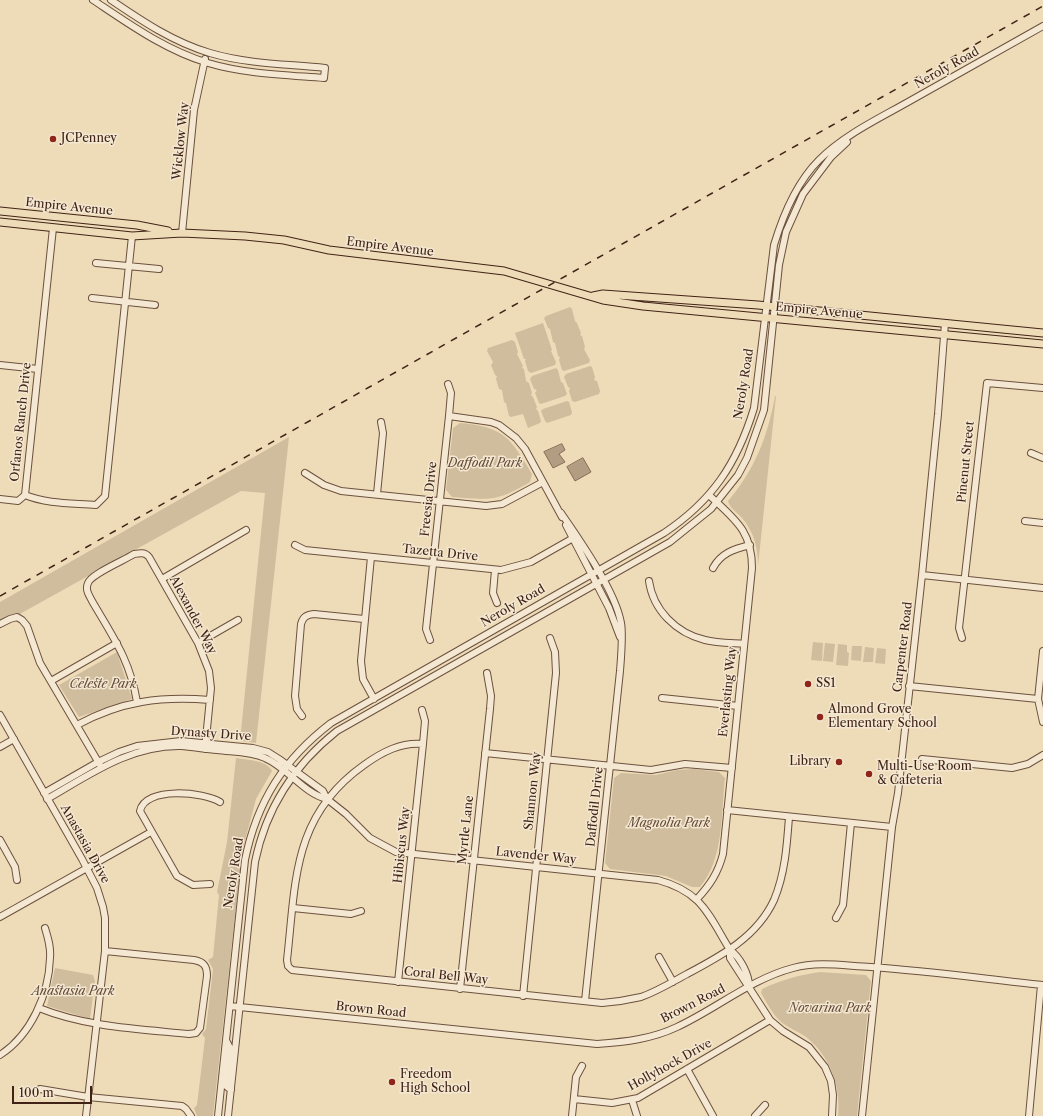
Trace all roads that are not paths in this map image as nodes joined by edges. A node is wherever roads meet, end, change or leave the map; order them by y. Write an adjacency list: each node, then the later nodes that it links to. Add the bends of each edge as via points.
1 (93, 0): 5 (street, via 153,39)
2 (110, 0): 4 (street, via 170,37)
3 (1043, 26): 6 (street, Neroly Road)
4 (207, 52): 5 (street, Wicklow Way); 5 (street, via 250,61 325,68 324,78 249,71)
5 (204, 61): 13 (street, Wicklow Way, via 194,110)
6 (861, 129): 8 (street, Neroly Road, via 818,161 791,199); 12 (street, Neroly Road, via 831,157 803,194)
7 (0, 211): 10 (main road, Empire Avenue)
8 (781, 220): 12 (street); 24 (street, Neroly Road, via 770,269)
9 (0, 222): 11 (main road, Empire Avenue)
10 (100, 222): 11 (main road, via 91,225 59,222); 13 (main road, Empire Avenue)
11 (52, 228): 14 (main road, Empire Avenue); 33 (street, Orfanos Ranch Drive)
12 (786, 232): 25 (street, Neroly Road)
13 (182, 233): 14 (main road, Empire Avenue); 18 (main road, Empire Avenue, via 253,236 329,250 504,271)
14 (132, 236): 16 (street, Orfanos Ranch Drive)
15 (96, 263): 16 (street)
16 (128, 266): 17 (street); 21 (street, Orfanos Ranch Drive)
17 (159, 269)
18 (593, 296): 19 (main road, Empire Avenue, via 603,294); 23 (main road, Empire Avenue)
19 (647, 297): 23 (main road); 24 (main road, Empire Avenue)
20 (92, 298): 21 (street)
21 (124, 301): 22 (street); 43 (street, Orfanos Ranch Drive, via 105,496 96,506 36,499)
22 (155, 305)
23 (643, 306): 26 (main road, Empire Avenue)
24 (766, 306): 25 (main road, Empire Avenue); 26 (street, Neroly Road)
25 (774, 307): 27 (street, Neroly Road); 28 (main road, Empire Avenue)
26 (765, 317): 27 (main road, Empire Avenue); 44 (street, Neroly Road, via 754,408 747,432 729,469)
27 (774, 318): 30 (main road, Empire Avenue); 47 (street, Neroly Road, via 761,423 738,475)
28 (945, 323): 29 (main road, Empire Avenue); 30 (street, Carpenter Road)
29 (1043, 333)
30 (944, 334): 31 (main road, Empire Avenue); 60 (street, Carpenter Road)
31 (1043, 344)
32 (0, 365): 33 (street)
33 (38, 369): 43 (street, Orfanos Ranch Drive)
34 (448, 384): 36 (street, Freesia Drive)
35 (1043, 388): 63 (street, Pinenut Street, via 987,384)
36 (449, 416): 41 (street, Daffodil Drive, via 491,422 509,432 521,444); 46 (street, Freesia Drive)
37 (381, 422): 42 (street, via 383,433)
38 (1031, 453): 39 (street)
39 (1043, 458)
40 (305, 473): 42 (street, via 335,490)
41 (543, 482): 46 (street, via 502,504 486,506); 51 (street, Daffodil Drive)
42 (377, 494): 46 (street)
43 (25, 495): 45 (street, via 18,501)
44 (709, 496): 47 (street, Everlasting Way); 58 (street, Neroly Road, via 689,516 669,530)
45 (0, 499)
46 (440, 501): 55 (street, Freesia Drive)
47 (717, 503): 53 (street, Everlasting Way, via 739,523); 62 (street, Neroly Road, via 670,542)
48 (1025, 521): 49 (street)
49 (1043, 523)
50 (246, 530): 61 (street)
51 (575, 538): 57 (street, Tazetta Drive, via 519,567); 58 (street, Daffodil Drive); 59 (street, Daffodil Drive)
52 (295, 545): 54 (street, Tazetta Drive, via 305,550)
53 (750, 545): 56 (street, via 723,555 717,559); 77 (street, Everlasting Way, via 752,568)
54 (371, 557): 55 (street, Tazetta Drive); 68 (street)
55 (433, 563): 57 (street, Tazetta Drive); 74 (street, Freesia Drive, via 426,629)
56 (713, 568)
57 (495, 570): 67 (street, via 493,593)
58 (598, 571): 59 (street, Neroly Road); 62 (street, Daffodil Drive)
59 (591, 575): 65 (street, Daffodil Drive); 83 (street, Neroly Road)
60 (922, 575): 63 (street); 81 (street, Carpenter Road)
61 (162, 579): 75 (street, Alexander Way, via 144,553 134,554 93,578 87,587 90,597); 76 (street, Alexander Way)
62 (603, 580): 65 (street, Neroly Road); 73 (street, Daffodil Drive, via 618,613 621,624)
63 (964, 580): 66 (street); 72 (street, via 959,628)
64 (649, 581): 77 (street, via 650,593 659,609 671,623 683,631 706,640)
65 (597, 584): 73 (street, Daffodil Drive); 106 (street, Neroly Road, via 337,731)
66 (1043, 588)
67 (497, 603)
68 (364, 619): 83 (street, via 360,662 363,678); 90 (street, via 314,614 303,618 295,684 297,709)
69 (238, 620): 76 (street)
70 (0, 624): 80 (street, via 17,617 24,622 34,649)
71 (550, 638): 100 (street, Shannon Way, via 555,652 556,673)
72 (962, 638)
73 (620, 639): 103 (street, Daffodil Drive, via 621,659)
74 (430, 640)
75 (117, 643): 80 (street); 86 (street, via 125,657)
76 (198, 643): 85 (street, Alexander Way, via 209,671)
77 (744, 644): 87 (street, Everlasting Way)
78 (1043, 651): 84 (street)
79 (487, 673): 97 (street, Myrtle Lane, via 491,696)
80 (51, 681): 92 (street)
81 (909, 686): 84 (street); 113 (street, Carpenter Road)
82 (662, 698): 87 (street)
83 (374, 699): 102 (street, Neroly Road, via 331,723 312,738)
84 (1038, 699): 91 (street)
85 (210, 700): 86 (street, via 166,698); 95 (street, Alexander Way)
86 (137, 702): 92 (street, via 92,716)
87 (738, 706): 104 (street, Everlasting Way)
88 (422, 710): 94 (street, Hibiscus Way, via 425,721)
89 (0, 715): 93 (street, Anastasia Drive)
90 (302, 716)
91 (1043, 722)
92 (76, 725): 101 (street)
93 (14, 739): 96 (street); 107 (street, Anastasia Drive)
94 (423, 744): 108 (street, Coral Bell Way, via 398,746 372,759 343,781); 116 (street, Hibiscus Way)
95 (205, 746): 101 (street, Dynasty Drive, via 160,748); 102 (street, Dynasty Drive, via 253,748 268,752); 105 (street, Dynasty Drive, via 264,757)
96 (0, 747)
97 (485, 754): 100 (street); 117 (street, Myrtle Lane)
98 (1043, 755): 99 (street, via 1028,764 1012,768)
99 (922, 759)
100 (547, 760): 103 (street); 119 (street, Shannon Way)
101 (100, 765): 107 (street, Dynasty Drive)
102 (287, 765): 105 (street, Neroly Road); 106 (street, Dynasty Drive)
103 (610, 766): 104 (street, via 651,770 685,764); 120 (street, Daffodil Drive)
104 (732, 768): 110 (street, Everlasting Way)
105 (283, 770): 106 (street, Dynasty Drive); 140 (street, Neroly Road, via 262,805 248,846)
106 (293, 774): 108 (street, Dynasty Drive, via 323,791); 141 (street, Neroly Road, via 271,811 258,848)
107 (45, 796): 118 (street, Anastasia Drive)
108 (327, 799): 116 (street, Lavender Way, via 378,844 396,852); 124 (street, Coral Bell Way, via 314,818 301,850)
109 (220, 802): 114 (street, via 211,797 173,793 147,800 140,811)
110 (727, 810): 111 (street); 123 (street, Everlasting Way, via 720,864 711,884)
111 (789, 817): 112 (street); 129 (street, Coral Bell Way, via 783,872 773,902 752,932)
112 (851, 823): 113 (street); 127 (street, via 843,905)
113 (892, 827): 132 (street, Carpenter Road)
114 (151, 832): 118 (street); 122 (street, via 177,876 193,885)
115 (0, 840): 121 (street, via 15,867)
116 (412, 854): 117 (street, Lavender Way); 133 (street, Hibiscus Way)
117 (474, 861): 119 (street, Lavender Way); 137 (street, Myrtle Lane)
118 (86, 868): 126 (street); 130 (street, Anastasia Drive, via 98,888 103,907)
119 (536, 868): 120 (street, Lavender Way); 138 (street, Shannon Way)
120 (598, 874): 123 (street, Lavender Way, via 658,880 682,888); 139 (street, Daffodil Drive)
121 (17, 880)
122 (210, 884)
123 (697, 899): 129 (street, Lavender Way)
124 (293, 908): 125 (street, via 351,914); 133 (street, Coral Bell Way, via 287,960 292,970)
125 (361, 911)
126 (0, 917)
127 (836, 918)
128 (45, 928): 142 (street, via 50,957 46,989)
129 (730, 950): 134 (street, Coral Bell Way); 136 (street, Lavender Way, via 730,958)
130 (105, 951): 144 (street, Anastasia Drive); 144 (street, via 199,961 207,969 205,998 202,1022 196,1033)
131 (659, 957): 134 (street)
132 (877, 968): 135 (street, Brown Road); 136 (street, Brown Road, via 824,964 793,968); 164 (street, Carpenter Road)
133 (398, 982): 137 (street, Coral Bell Way)
134 (673, 982): 139 (street, Coral Bell Way, via 625,1001)
135 (1042, 985): 165 (street)
136 (749, 986): 141 (street, Brown Road, via 676,1027 650,1037 597,1044); 143 (street, Lavender Way)
137 (460, 989): 138 (street, Coral Bell Way)
138 (523, 996): 139 (street, Coral Bell Way)
139 (586, 1001)
140 (230, 1006): 141 (street, Brown Road); 145 (street, Neroly Road)
141 (240, 1007): 150 (street, Neroly Road)
142 (39, 1008): 144 (street, via 58,1016); 146 (street, via 20,1036)
143 (770, 1020): 148 (street, Hollyhock Drive); 163 (street, Lavender Way, via 809,1047 825,1067 833,1095)
144 (97, 1024): 151 (street, Anastasia Drive)
145 (226, 1040): 150 (street, via 230,1048 226,1086); 157 (street, Neroly Road)
146 (0, 1055)
147 (582, 1066): 152 (street, via 576,1077)
148 (687, 1069): 153 (street, Hollyhock Drive); 161 (street)
149 (40, 1089): 151 (street)
150 (231, 1090): 158 (street, Neroly Road)
151 (88, 1097): 155 (street, Anastasia Drive); 156 (street, via 182,1106)
152 (574, 1099): 153 (street, Hollyhock Drive, via 612,1103); 159 (street)
153 (632, 1100): 160 (street)
154 (765, 1105): 162 (street)
155 (86, 1116)
156 (191, 1116)
157 (218, 1116)
158 (228, 1116)
159 (572, 1116)
160 (637, 1116)
161 (713, 1116)
162 (755, 1116)
163 (832, 1116)
164 (862, 1116)
165 (1029, 1116)

